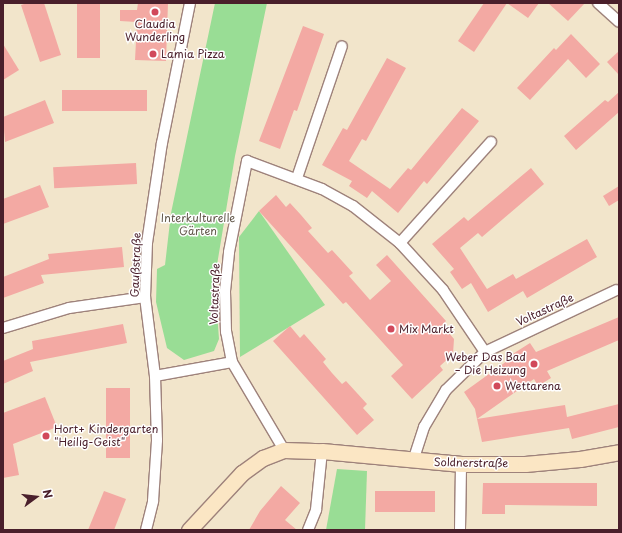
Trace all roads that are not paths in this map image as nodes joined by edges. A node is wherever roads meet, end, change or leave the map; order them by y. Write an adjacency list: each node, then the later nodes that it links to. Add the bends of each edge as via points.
1 (190, 3): 9 (street, Gaußstraße, via 154,194 147,244)
2 (598, 3): 3 (street)
3 (619, 22)
4 (342, 46): 6 (street)
5 (491, 142): 7 (street)
6 (297, 178): 7 (street, Voltastraße, via 352,206); 12 (street, Voltastraße, via 246,161 229,252 225,291 226,332)
7 (400, 243): 11 (street, Voltastraße, via 443,290)
8 (616, 290): 11 (street, Voltastraße)
9 (145, 297): 10 (street, via 69,308); 13 (street, Gaußstraße)
10 (3, 328)
11 (485, 352): 17 (street, Voltastraße, via 446,390 424,427)
12 (232, 362): 13 (street); 14 (street, Voltastraße)
13 (155, 376): 19 (street, Gaußstraße, via 156,481)
14 (284, 450): 15 (street, Soldnerstraße); 20 (street, Soldnerstraße, via 263,458 242,473)
15 (322, 450): 17 (street, Soldnerstraße); 21 (street, via 316,510)
16 (619, 452): 18 (street, Soldnerstraße, via 580,459 524,464)
17 (413, 461): 18 (street, Soldnerstraße)
18 (461, 464): 22 (street)
19 (146, 530)
20 (189, 530)
21 (308, 530)
22 (460, 530)

